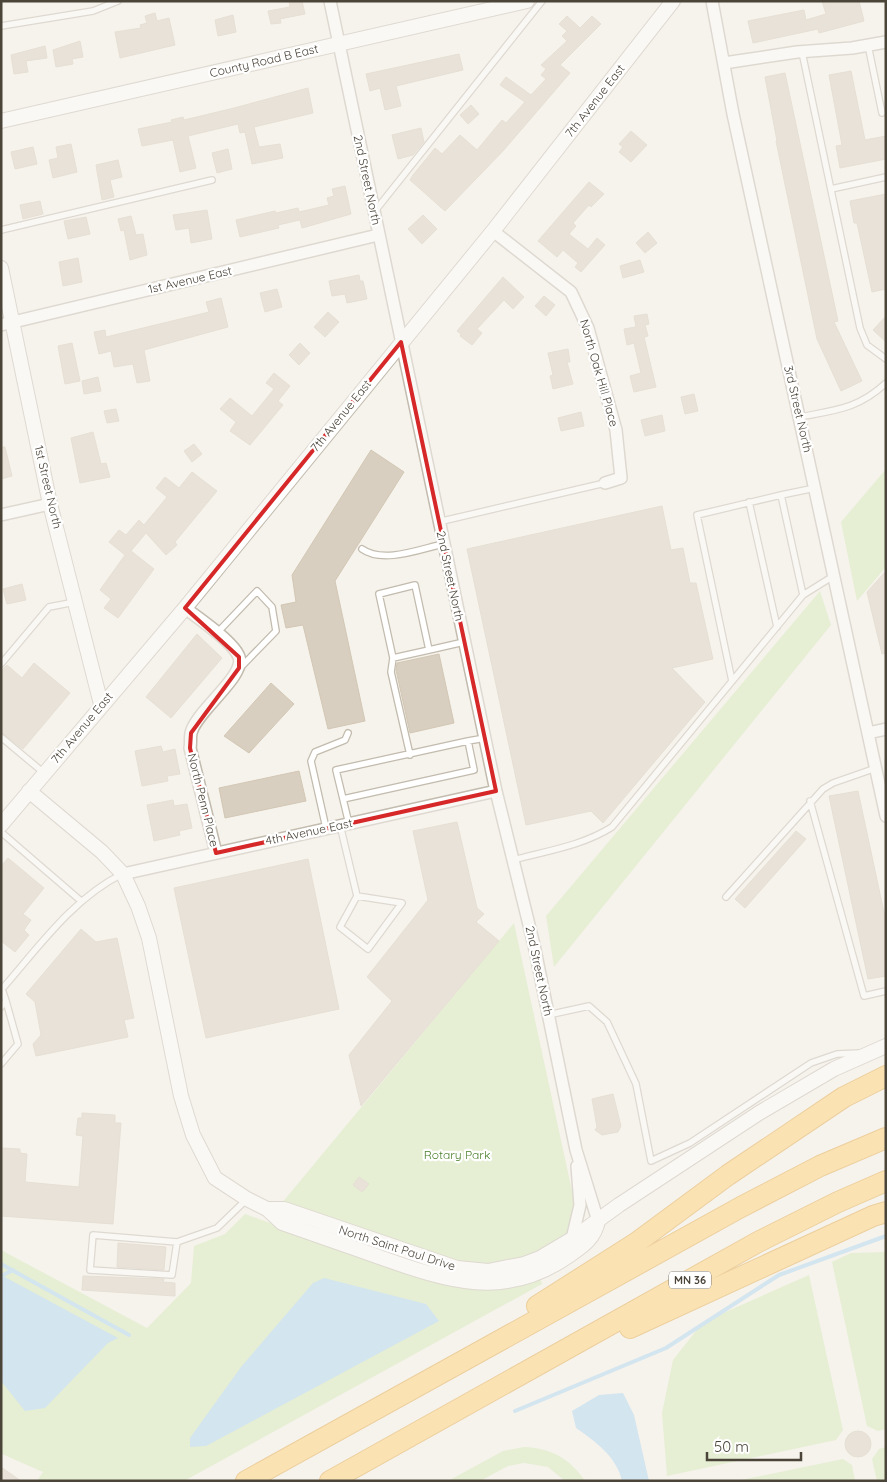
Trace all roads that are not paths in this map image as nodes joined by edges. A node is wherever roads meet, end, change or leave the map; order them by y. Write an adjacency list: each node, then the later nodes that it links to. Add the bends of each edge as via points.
1 (118, 1): 7 (lane, via 93,11)
2 (330, 1): 9 (street, 2nd Street North)
3 (527, 1): 9 (street, County Road B East)
4 (542, 1): 18 (lane)
5 (673, 1): 20 (street, 7th Avenue East)
6 (712, 1): 12 (street, 3rd Street North)
7 (1, 26)
8 (886, 42): 10 (street)
9 (338, 44): 14 (street, County Road B East); 18 (street, 2nd Street North)
10 (868, 46): 11 (street); 13 (lane)
11 (802, 52): 12 (street); 17 (lane)
12 (724, 63): 27 (street, 3rd Street North)
13 (882, 112)
14 (1, 121)
15 (886, 177): 17 (lane)
16 (212, 180): 19 (lane)
17 (830, 189): 25 (lane, via 860,328 867,345)
18 (374, 213): 21 (street, 2nd Street North)
19 (1, 230)
20 (493, 231): 24 (street, 7th Avenue East); 28 (street, North Oak Hill Place, via 571,292 588,328 616,430 621,478)
21 (378, 235): 23 (street, 1st Avenue East); 24 (street, 2nd Street North)
22 (1, 268): 23 (street, 1st Street North)
23 (7, 324): 32 (street, 1st Street North)
24 (401, 342): 34 (street, 2nd Street North); 40 (street, 7th Avenue East)
25 (886, 360)
26 (886, 383): 27 (lane, via 870,398 849,407)
27 (800, 417): 29 (street, 3rd Street North)
28 (605, 483): 34 (lane)
29 (816, 488): 30 (lane); 37 (street, 3rd Street North)
30 (781, 495): 31 (lane); 38 (lane)
31 (749, 502): 41 (lane); 48 (lane, via 697,515)
32 (50, 504): 33 (street); 39 (street, 1st Street North)
33 (1, 515)
34 (438, 522): 35 (street, 2nd Street North)
35 (443, 544): 36 (lane, via 385,556); 43 (street, 2nd Street North)
36 (362, 549)
37 (835, 575): 38 (lane); 52 (street, 3rd Street North)
38 (804, 595): 41 (lane)
39 (75, 602): 46 (lane, via 49,607); 49 (street, 1st Street North)
40 (185, 608): 42 (street); 49 (street, 7th Avenue East)
41 (776, 628): 48 (lane)
42 (216, 634): 47 (street, via 239,657); 47 (lane, via 257,591 272,607 276,631)
43 (464, 642): 44 (lane); 54 (street, 2nd Street North)
44 (428, 650): 45 (lane); 45 (lane, via 415,585 379,594)
45 (393, 658): 56 (lane, via 391,672)
46 (1, 664)
47 (239, 668): 68 (street, North Penn Place, via 197,720 191,733 190,748)
48 (732, 681): 69 (lane, via 612,827 565,847)
49 (101, 704): 58 (street, 7th Avenue East)
50 (886, 729): 52 (street)
51 (348, 733): 66 (lane, via 345,740 315,752 311,761)
52 (868, 733): 57 (street, 3rd Street North)
53 (1, 737): 58 (lane)
54 (485, 738): 55 (lane); 60 (street, 2nd Street North)
55 (468, 741): 56 (lane); 61 (lane, via 474,770)
56 (410, 755): 61 (lane, via 336,770)
57 (876, 768): 62 (lane, via 834,783); 63 (street, 3rd Street North)
58 (44, 774): 59 (street, 7th Avenue East)
59 (29, 790): 65 (street, 7th Avenue East); 70 (street, North Saint Paul Drive)
60 (496, 791): 64 (street, 4th Avenue East); 69 (street, 2nd Street North)
61 (343, 799): 64 (lane)
62 (810, 802): 72 (lane); 75 (lane, via 864,996)
63 (886, 816)
64 (344, 824): 66 (street, 4th Avenue East); 71 (lane)
65 (1, 825)
66 (326, 828): 68 (street, 4th Avenue East)
67 (1, 832): 73 (lane)
68 (216, 853): 70 (street, 4th Avenue East)
69 (513, 860): 78 (street, 2nd Street North)
70 (123, 874): 73 (lane); 86 (street, North Saint Paul Drive, via 149,938 181,1096 193,1135 215,1178)
71 (357, 896): 71 (lane, via 340,927 368,949 402,903)
72 (726, 897)
73 (81, 901): 74 (lane)
74 (2, 989): 76 (lane)
75 (886, 991)
76 (6, 1001): 77 (lane); 81 (lane, via 18,1044)
77 (1, 1007)
78 (548, 1015): 80 (lane, via 589,1006 607,1022 636,1084 651,1160 690,1143 811,1063 838,1054); 84 (street, 2nd Street North)
79 (886, 1046): 80 (street)
80 (870, 1053): 89 (street, via 834,1069 758,1112)
81 (1, 1064)
82 (886, 1076): 92 (highway, via 844,1098 728,1175 636,1243 544,1301)
83 (886, 1138): 92 (highway, via 773,1190)
84 (576, 1150): 89 (street, 2nd Street North); 90 (street, 2nd Street North, via 580,1205)
85 (886, 1181): 93 (highway, MN 36, via 758,1242)
86 (247, 1199): 87 (street, North Saint Paul Drive); 91 (lane, via 218,1228)
87 (267, 1209): 89 (street, North Saint Paul Drive, via 282,1223 437,1277 473,1284 511,1281 546,1269 586,1244 596,1231); 90 (street, North Saint Paul Drive, via 284,1209 441,1264 473,1270 524,1264)
88 (886, 1212): 93 (highway)
89 (598, 1221): 90 (street, North Saint Paul Drive)
90 (572, 1240)
91 (177, 1242): 91 (lane, via 93,1236 90,1270 172,1275)
92 (478, 1353): 94 (highway)
93 (498, 1387): 95 (highway, MN 36)
94 (246, 1481)
95 (330, 1481)

